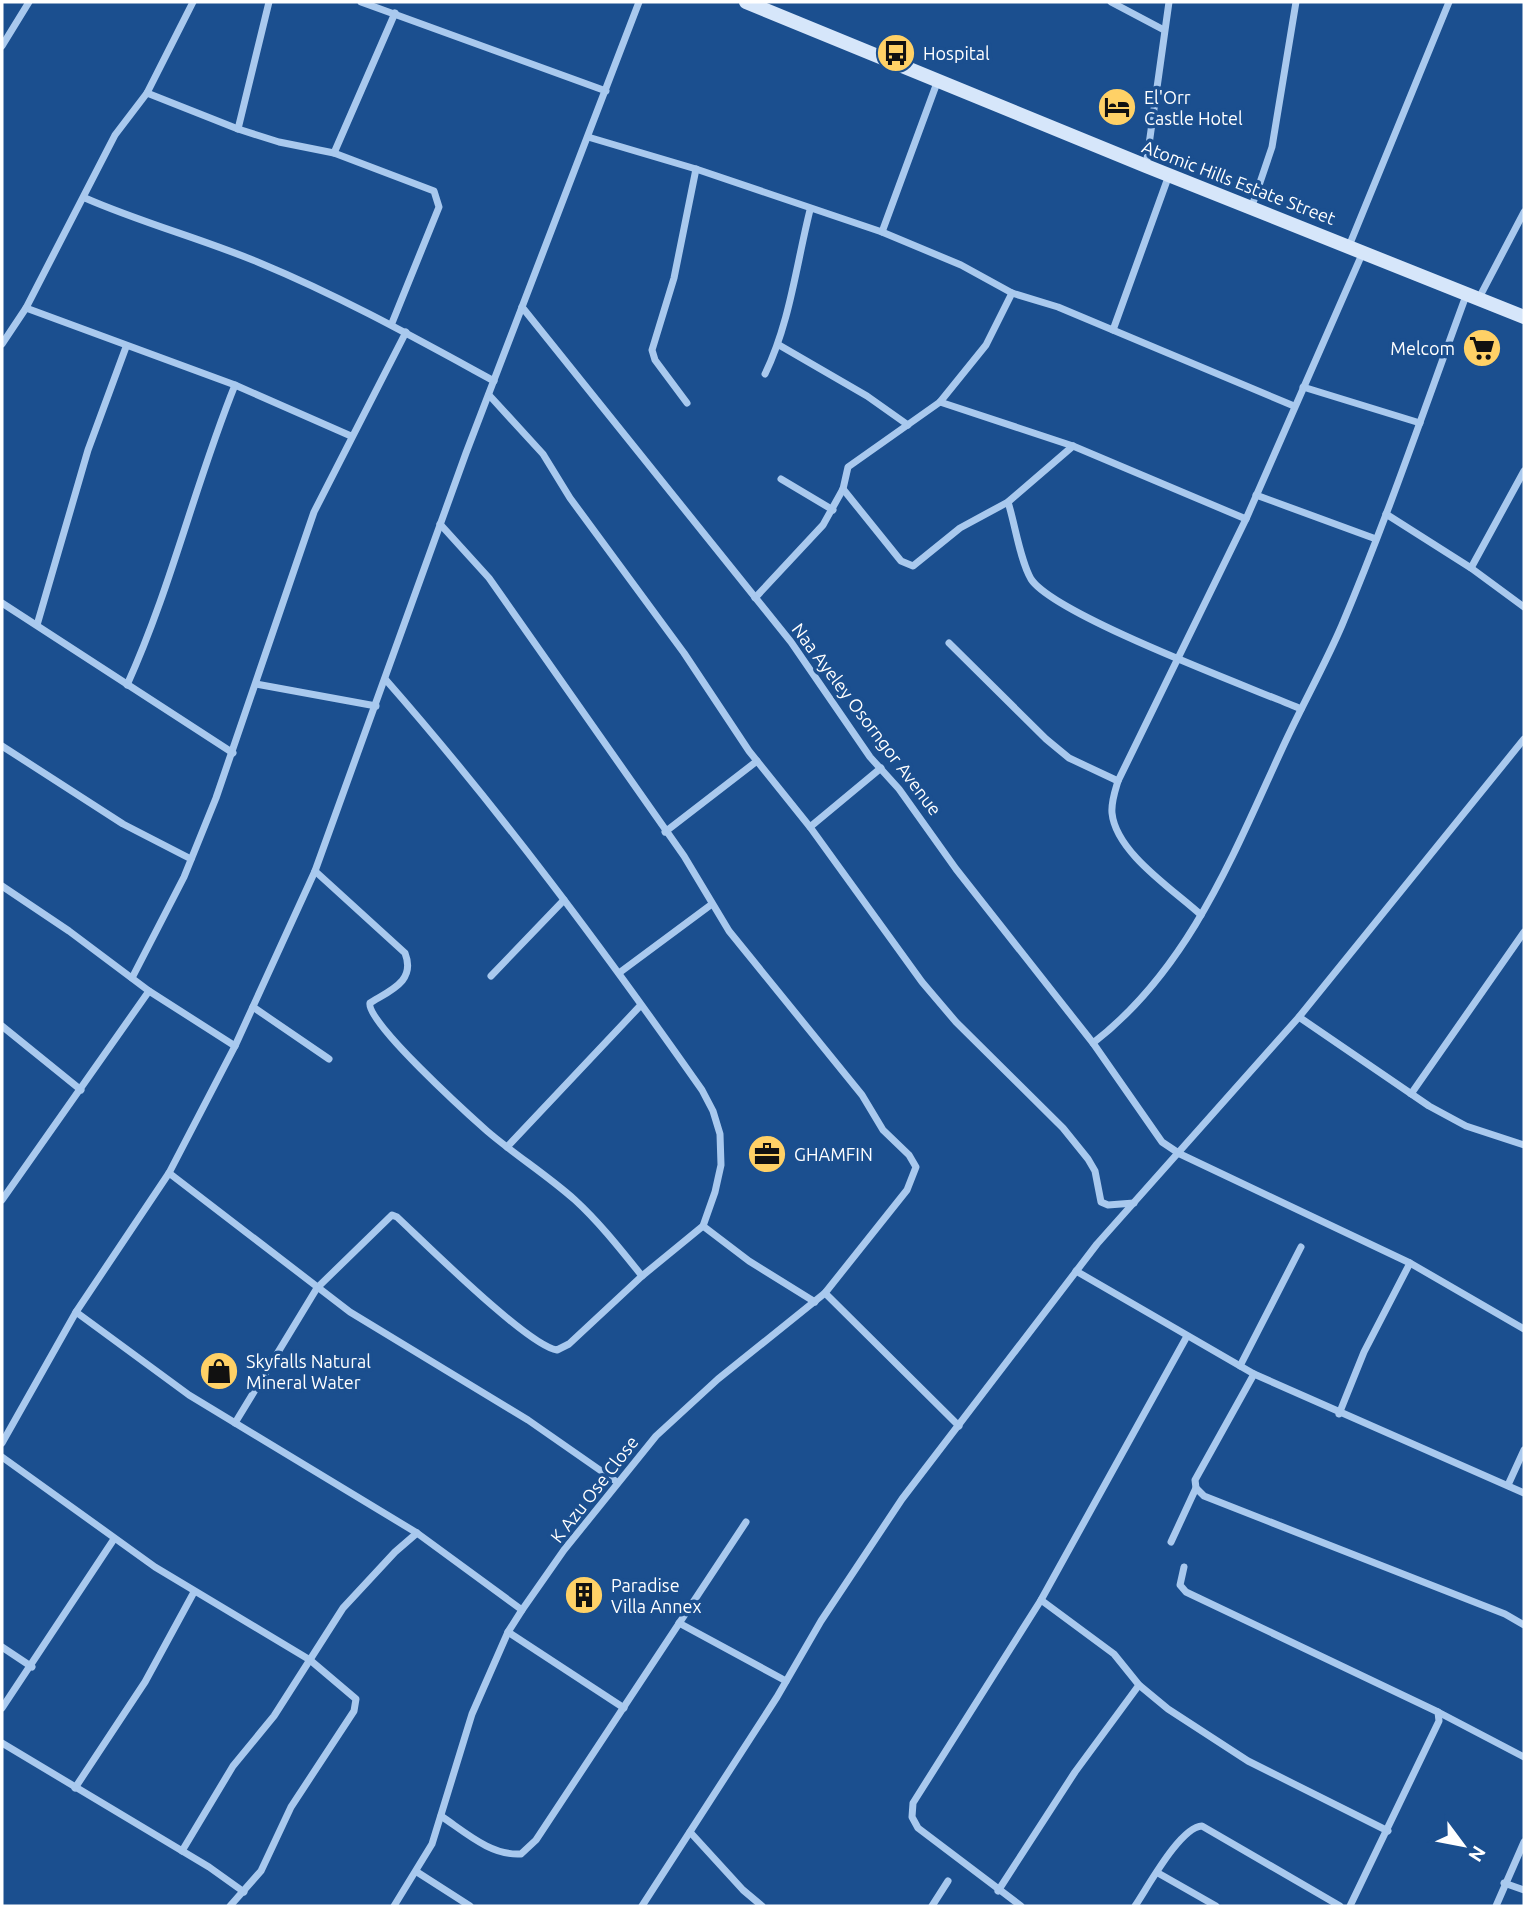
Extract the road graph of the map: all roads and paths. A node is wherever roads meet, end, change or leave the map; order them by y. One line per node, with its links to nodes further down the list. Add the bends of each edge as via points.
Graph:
1 (29, 2): 13 (street)
2 (193, 2): 16 (street)
3 (269, 2): 17 (street)
4 (360, 2): 11 (street)
5 (639, 2): 15 (street)
6 (1111, 2): 12 (street)
7 (1169, 2): 12 (street)
8 (1296, 2): 24 (street, via 1272,147)
9 (1449, 2): 29 (street)
10 (753, 3): 14 (street, Atomic Hills Estate Street)
11 (395, 13): 15 (street); 19 (street)
12 (1164, 30): 20 (street)
13 (2, 46)
14 (938, 80): 20 (street, Atomic Hills Estate Street); 28 (street)
15 (606, 91): 18 (street)
16 (147, 93): 17 (street); 23 (street, via 116,135)
17 (238, 129): 19 (street)
18 (588, 137): 21 (street); 33 (street)
19 (334, 153): 36 (street, via 412,181 434,191 438,199 436,215)
20 (1146, 166): 22 (street, Atomic Hills Estate Street)
21 (696, 169): 25 (street); 48 (street, via 677,265 652,350)
22 (1169, 175): 24 (street, Atomic Hills Estate Street); 37 (street)
23 (85, 198): 34 (street); 36 (street, via 258,262)
24 (1252, 206): 29 (street, Atomic Hills Estate Street)
25 (810, 210): 28 (street); 40 (street)
26 (1524, 212): 27 (street)
27 (1522, 222): 32 (street)
28 (882, 232): 31 (street, via 961,265)
29 (1349, 246): 30 (street, Atomic Hills Estate Street)
30 (1363, 251): 32 (street, Atomic Hills Estate Street); 45 (street)
31 (1012, 293): 37 (street); 47 (street, via 986,345)
32 (1473, 295): 35 (street, Atomic Hills Estate Street); 50 (street)
33 (522, 307): 43 (street); 65 (street, Naa Ayeley Osorngor Avenue)
34 (26, 308): 39 (street); 41 (street)
35 (1524, 317)
36 (392, 323): 38 (street)
37 (1113, 330): 49 (street)
38 (406, 332): 43 (street); 52 (street)
39 (2, 344)
40 (779, 345): 42 (street); 51 (street)
41 (126, 347): 44 (street); 68 (street, via 88,450)
42 (765, 374)
43 (494, 382): 46 (street)
44 (235, 385): 52 (street); 73 (street, via 159,607)
45 (1303, 387): 49 (street); 50 (street)
46 (489, 395): 62 (street); 79 (street, via 543,454)
47 (940, 402): 51 (street); 53 (street)
48 (687, 403)
49 (1294, 406): 57 (street)
50 (1420, 423): 60 (street)
51 (908, 425): 56 (street, via 853,462 845,473)
52 (351, 436): 72 (street, via 314,512)
53 (1073, 446): 58 (street); 61 (street)
54 (1524, 471): 64 (street)
55 (781, 479): 59 (street)
56 (843, 489): 58 (street, via 910,567 960,528); 59 (street)
57 (1256, 495): 61 (street); 63 (street)
58 (1008, 502): 70 (street, via 1026,567 1044,592)
59 (833, 510): 65 (street)
60 (1386, 513): 63 (street); 64 (street)
61 (1246, 519): 70 (street)
62 (440, 524): 71 (street); 83 (street, via 489,578)
63 (1376, 539): 75 (street)
64 (1471, 568): 67 (street)
65 (755, 598): 80 (street, Naa Ayeley Osorngor Avenue)
66 (2, 603): 68 (street)
67 (1524, 607)
68 (37, 625): 73 (street)
69 (949, 643): 81 (street, via 1069,758)
70 (1180, 658): 75 (street); 81 (street)
71 (386, 680): 74 (street); 87 (street, via 459,763)
72 (256, 684): 74 (street); 78 (street)
73 (127, 685): 78 (street)
74 (376, 706): 85 (street)
75 (1301, 709): 89 (street, via 1245,835)
76 (1524, 739): 97 (street)
77 (2, 746): 84 (street, via 123,824)
78 (233, 753): 84 (street)
79 (757, 761): 82 (street); 83 (street)
80 (881, 768): 82 (street); 99 (street, Naa Ayeley Osorngor Avenue)
81 (1118, 781): 89 (street, via 1112,814 1117,829 1146,868)
82 (810, 827): 109 (street, via 934,997 1088,1158 1101,1202)
83 (665, 832): 88 (street)
84 (191, 859): 93 (street)
85 (315, 871): 96 (street); 105 (street, via 405,953 409,968 405,980 370,1003 372,1015 403,1051)
86 (2, 886): 93 (street)
87 (564, 900): 91 (street); 92 (street)
88 (712, 904): 91 (street); 116 (street, K Azu Ose Close, via 745,952 862,1095 883,1130 914,1161 907,1190)
89 (1201, 915): 99 (street, via 1138,1003)
90 (1524, 932): 103 (street)
91 (619, 973): 95 (street)
92 (491, 976)
93 (132, 978): 94 (street)
94 (149, 991): 100 (street); 102 (street)
95 (640, 1006): 105 (street); 110 (street, via 702,1090 720,1134 717,1183)
96 (253, 1007): 100 (street); 101 (street)
97 (1299, 1017): 103 (street); 106 (street)
98 (2, 1026): 102 (street)
99 (1093, 1043): 106 (street, Naa Ayeley Osorngor Avenue, via 1162,1142)
100 (235, 1046): 107 (street)
101 (329, 1059)
102 (80, 1090): 108 (street)
103 (1411, 1094): 104 (street, via 1466,1126)
104 (1524, 1143)
105 (507, 1147): 114 (street, via 583,1207)
106 (1180, 1154): 109 (street); 112 (street, Naa Ayeley Osorngor Avenue)
107 (169, 1173): 115 (street); 118 (street)
108 (2, 1200)
109 (1135, 1203): 113 (street)
110 (703, 1226): 114 (street); 117 (street)
111 (1301, 1247): 121 (street)
112 (1410, 1263): 119 (street, Naa Ayeley Osorngor Avenue); 123 (street, via 1364,1352)
113 (1076, 1271): 120 (street); 125 (street)
114 (642, 1276): 115 (street, via 557,1350 544,1346 495,1307 394,1216)
115 (317, 1288): 124 (street); 129 (street, via 404,1347 528,1420)
116 (825, 1293): 117 (street, K Azu Ose Close); 125 (street)
117 (815, 1301): 129 (street, K Azu Ose Close, via 684,1409)
118 (76, 1312): 124 (street); 126 (street)
119 (1524, 1329)
120 (1186, 1338): 121 (street); 139 (street)
121 (1240, 1366): 122 (street)
122 (1254, 1374): 123 (street); 131 (street, via 1195,1480)
123 (1339, 1414): 130 (street)
124 (234, 1423): 134 (street)
125 (959, 1426): 147 (street, via 877,1534)
126 (2, 1443)
127 (1524, 1450): 130 (street)
128 (2, 1457): 135 (street)
129 (617, 1482): 140 (street, K Azu Ose Close)
130 (1508, 1485): 132 (street)
131 (1196, 1488): 136 (street); 142 (street, via 1205,1496)
132 (1524, 1493)
133 (746, 1522): 141 (street)
134 (416, 1533): 140 (street); 145 (street, via 343,1608)
135 (114, 1539): 138 (street); 146 (street)
136 (1171, 1542)
137 (1184, 1567): 151 (street, via 1180,1585 1186,1592)
138 (194, 1592): 145 (street); 154 (street, via 145,1682)
139 (1041, 1600): 148 (street, via 1114,1654); 165 (street, via 913,1803 912,1817 918,1828)
140 (522, 1610): 143 (street, K Azu Ose Close)
141 (679, 1623): 147 (street); 150 (street)
142 (1524, 1625)
143 (508, 1632): 150 (street); 155 (street, K Azu Ose Close, via 460,1747)
144 (2, 1647): 146 (street)
145 (310, 1660): 159 (street, via 274,1716 233,1766); 166 (street, via 351,1691 356,1699 354,1711 291,1807 261,1871)
146 (32, 1667): 149 (street)
147 (786, 1681): 157 (street)
148 (1139, 1685): 156 (street, via 1248,1760); 165 (street, via 1075,1772)
149 (2, 1708)
150 (624, 1708): 155 (street, via 536,1840 521,1854 507,1855 483,1844)
151 (1438, 1712): 153 (street); 156 (street, via 1439,1721)
152 (2, 1743): 154 (street)
153 (1524, 1757)
154 (75, 1788): 159 (street)
155 (441, 1816): 160 (street, K Azu Ose Close)
156 (1388, 1831): 177 (street)
157 (690, 1832): 170 (street); 171 (street)
158 (1524, 1842): 163 (street)
159 (182, 1851): 166 (street)
160 (417, 1872): 168 (street, K Azu Ose Close); 169 (street)
161 (1158, 1873): 174 (street); 175 (street); 176 (street, via 1181,1839 1195,1826 1202,1826)
162 (948, 1881): 172 (street)
163 (1504, 1883): 164 (street); 178 (street)
164 (1524, 1890)
165 (998, 1891): 173 (street)
166 (244, 1892): 167 (street)
167 (230, 1906)
168 (394, 1906)
169 (470, 1906)
170 (642, 1906)
171 (762, 1906)
172 (932, 1906)
173 (1021, 1906)
174 (1135, 1906)
175 (1216, 1906)
176 (1340, 1906)
177 (1350, 1906)
178 (1496, 1906)

